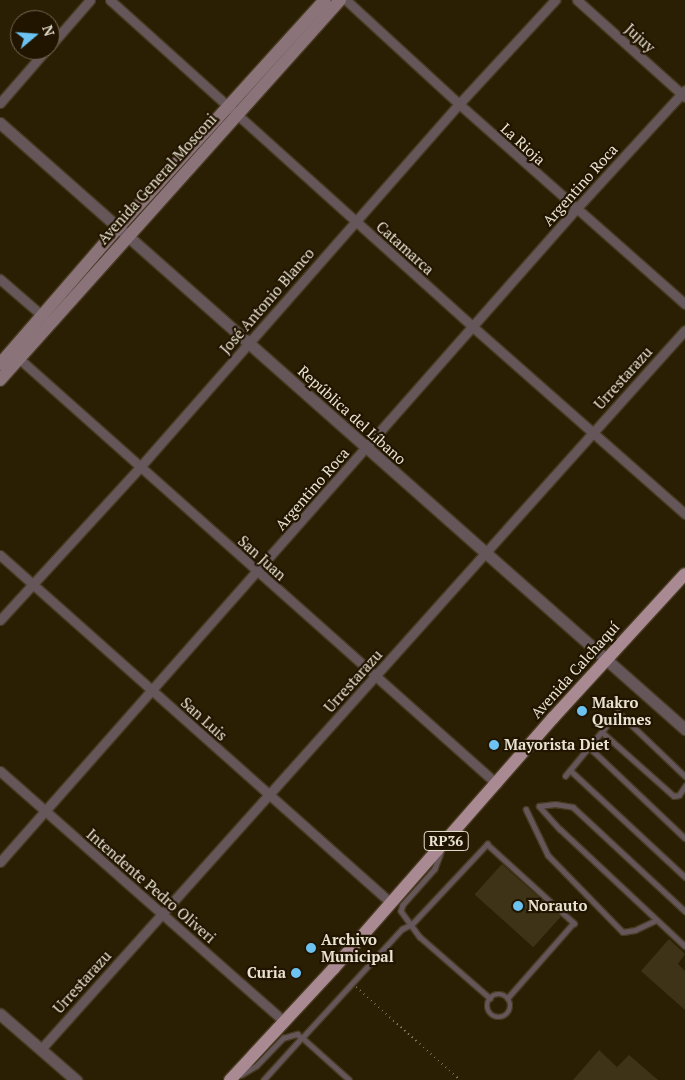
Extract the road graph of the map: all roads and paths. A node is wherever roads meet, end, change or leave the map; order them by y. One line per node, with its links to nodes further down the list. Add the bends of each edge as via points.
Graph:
1 (90, 0): 8 (street)
2 (110, 0): 13 (street, Catamarca)
3 (325, 0): 13 (main road, Avenida General Mosconi)
4 (340, 0): 13 (main road, Avenida General Mosconi)
5 (346, 0): 12 (street, La Rioja)
6 (555, 0): 12 (street, José Antonio Blanco)
7 (577, 0): 10 (street, Jujuy)
8 (60, 34)
9 (37, 60): 11 (street)
10 (684, 93): 15 (street, Argentino Roca)
11 (0, 103)
12 (458, 104): 15 (street, La Rioja); 16 (street, José Antonio Blanco)
13 (233, 110): 16 (street, Catamarca); 17 (main road, Avenida General Mosconi)
14 (0, 123): 17 (street, República del Líbano)
15 (576, 209): 19 (street, La Rioja); 21 (street, Argentino Roca)
16 (356, 222): 21 (street, Catamarca); 23 (street, José Antonio Blanco)
17 (123, 232): 20 (main road, Avenida General Mosconi); 23 (street, República del Líbano)
18 (0, 279): 20 (street)
19 (685, 304)
20 (46, 319): 24 (main road, Avenida General Mosconi)
21 (473, 327): 27 (street, Catamarca); 28 (street, Argentino Roca)
22 (685, 330): 27 (street, Urrestarazu)
23 (250, 342): 28 (street, República del Líbano); 29 (street, José Antonio Blanco)
24 (15, 355): 25 (main road, Avenida General Mosconi); 26 (main road, Avenida General Mosconi); 29 (street, San Juan)
25 (0, 364)
26 (0, 380)
27 (592, 433): 30 (street, Catamarca); 31 (street, Urrestarazu)
28 (367, 448): 31 (street, República del Líbano); 33 (street, Argentino Roca)
29 (140, 467): 33 (street, San Juan); 35 (street, José Antonio Blanco)
30 (685, 514)
31 (485, 553): 37 (street, República del Líbano); 38 (street, Urrestarazu)
32 (0, 556): 35 (street, San Luis)
33 (258, 572): 38 (street, San Juan); 39 (street, Argentino Roca)
34 (685, 574): 37 (main road, Avenida Calchaquí / RP36)
35 (32, 584): 36 (street, José Antonio Blanco); 39 (street, San Luis)
36 (0, 620)
37 (608, 660): 40 (street, República del Líbano); 47 (main road, Avenida Calchaquí / RP36)
38 (376, 677): 47 (street, San Juan); 49 (street, Urrestarazu)
39 (151, 690): 49 (street, San Luis); 51 (street, Argentino Roca)
40 (685, 729)
41 (602, 732): 42 (lane); 46 (lane, via 618,712); 48 (lane, via 674,796)
42 (589, 747): 43 (lane); 52 (lane)
43 (570, 770): 45 (lane); 55 (lane)
44 (0, 771): 51 (street, Intendente Pedro Oliveri)
45 (565, 776)
46 (685, 776)
47 (497, 784): 53 (main road, Avenida Calchaquí / RP36)
48 (685, 786)
49 (267, 795): 56 (street, San Luis); 58 (street, Urrestarazu)
50 (526, 809): 59 (lane, via 548,855 623,932 636,930)
51 (44, 810): 54 (street, Argentino Roca); 58 (street, Intendente Pedro Oliveri)
52 (685, 838)
53 (447, 840): 56 (main road, Avenida Calchaquí / RP36); 60 (lane, via 435,869 403,905 401,911)
54 (0, 862)
55 (685, 877)
56 (391, 903): 66 (main road, Avenida Calchaquí / RP36)
57 (685, 911): 59 (lane, via 573,807 538,806)
58 (161, 914): 66 (street, Intendente Pedro Oliveri); 68 (street, Urrestarazu)
59 (656, 920): 61 (lane)
60 (412, 924): 62 (lane, via 402,929); 63 (lane, via 420,937); 64 (lane, via 487,844 574,923)
61 (685, 946)
62 (352, 984): 67 (lane); 73 (path)
63 (490, 998): 64 (lane, via 501,994); 64 (lane, via 489,1012 501,1018 511,1008)
64 (508, 998)
65 (0, 1014): 68 (street)
66 (284, 1021): 70 (main road, Avenida Calchaquí / RP36)
67 (302, 1038): 70 (lane, via 297,1034 283,1038 256,1066); 71 (lane); 72 (lane)
68 (41, 1049): 69 (street)
69 (76, 1080)
70 (232, 1080)
71 (264, 1080)
72 (349, 1080)
73 (460, 1080)

